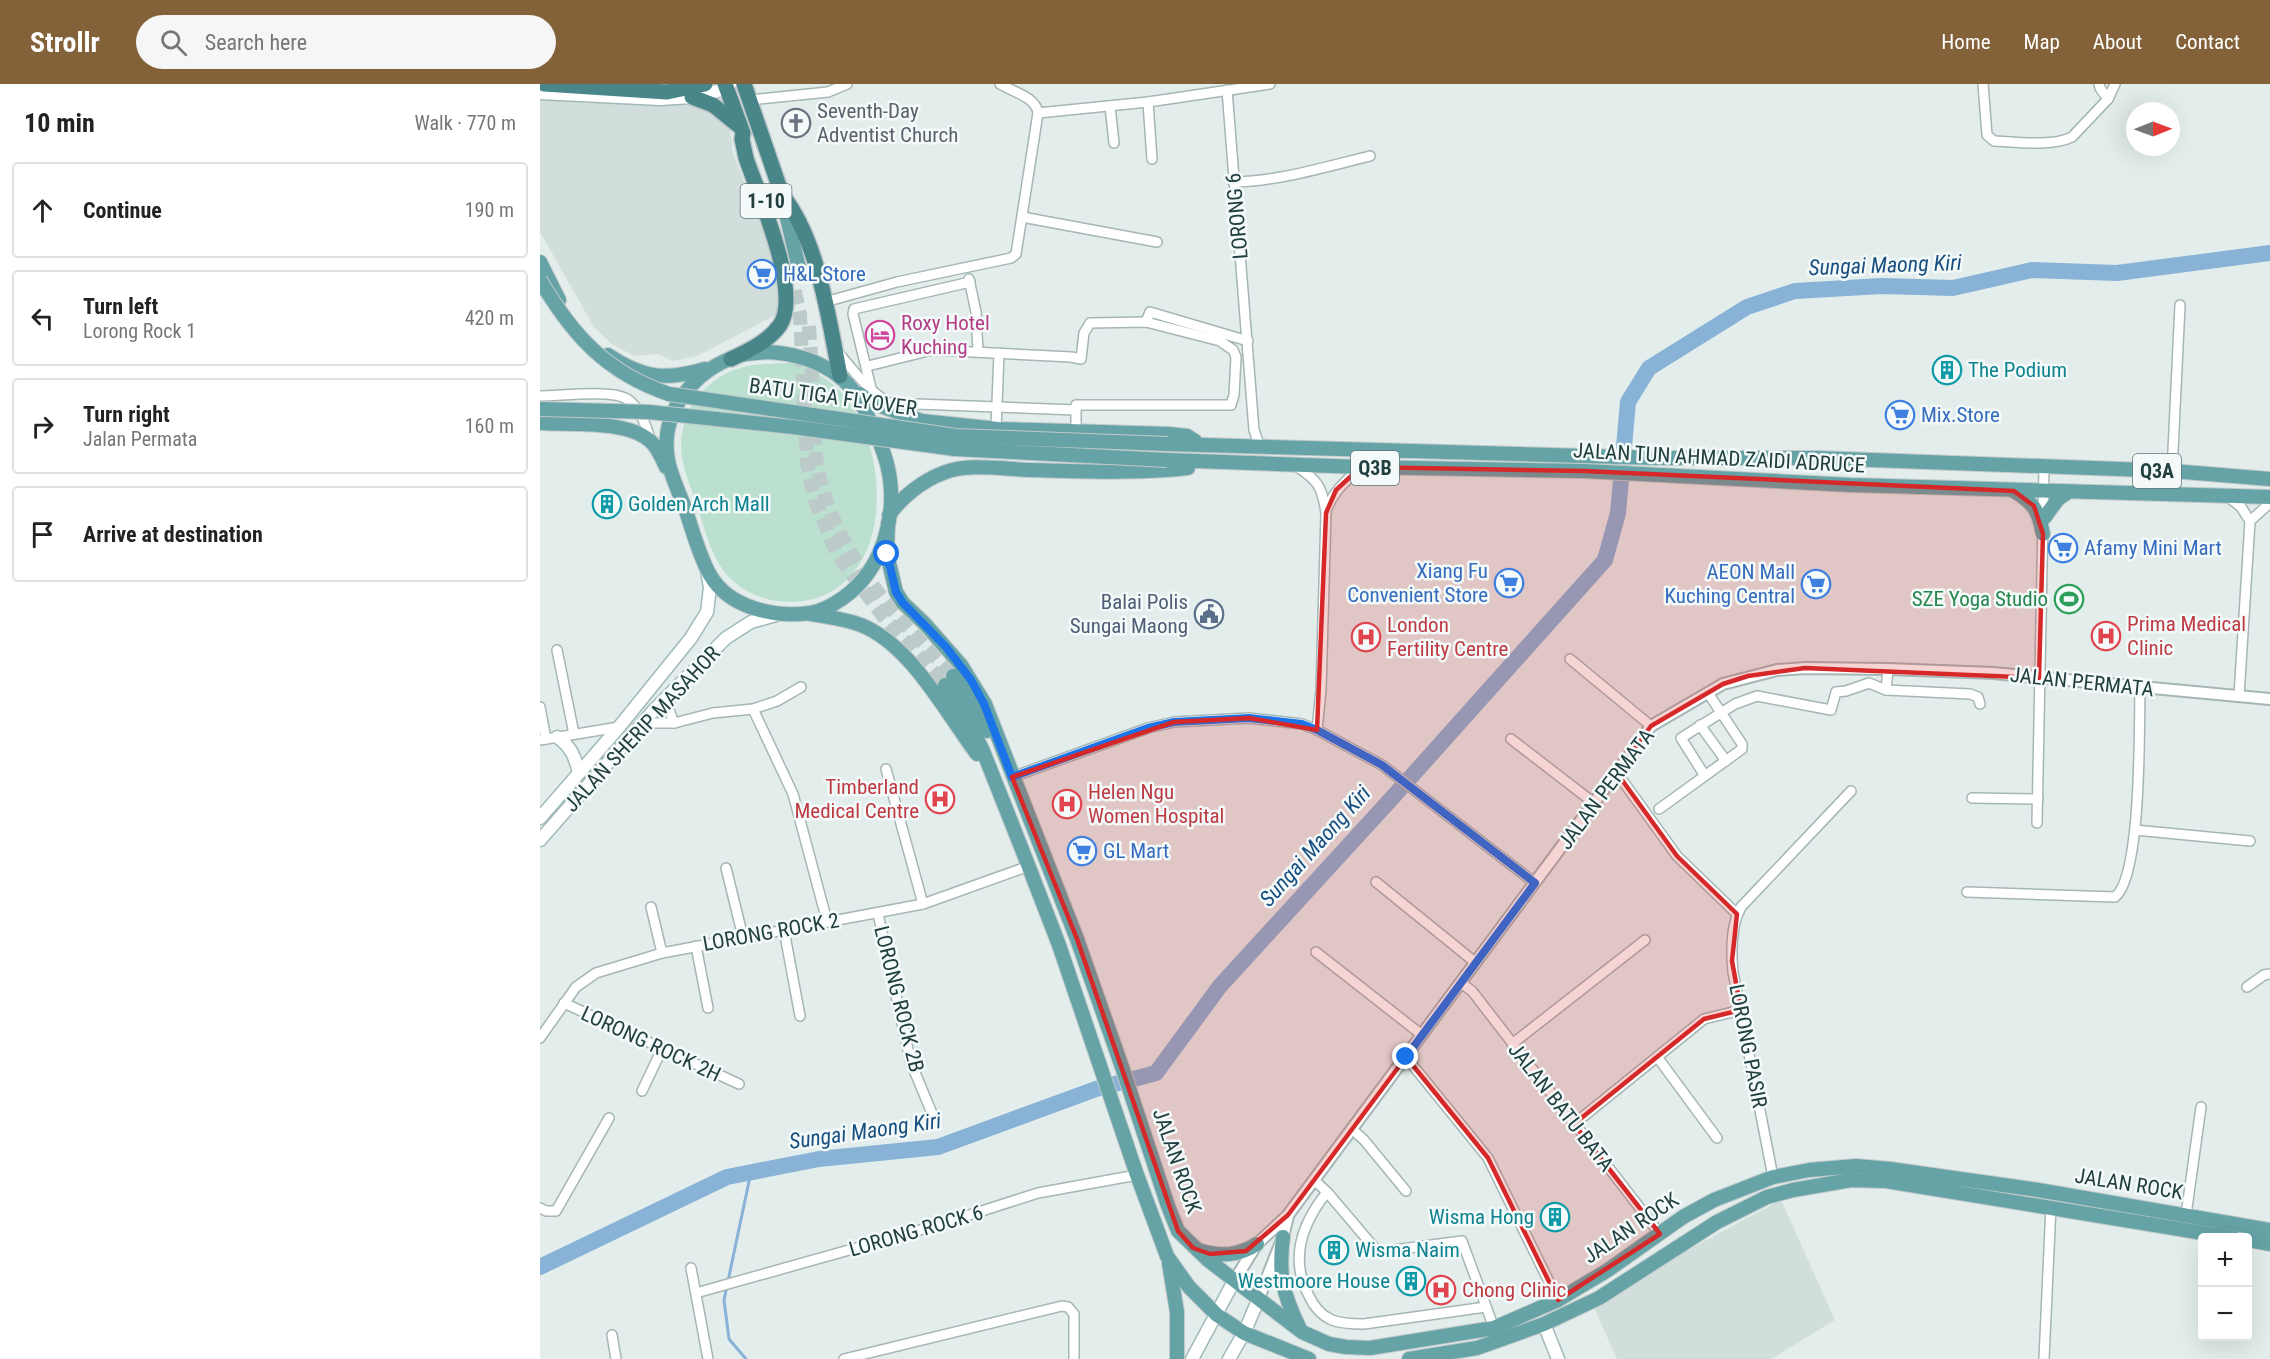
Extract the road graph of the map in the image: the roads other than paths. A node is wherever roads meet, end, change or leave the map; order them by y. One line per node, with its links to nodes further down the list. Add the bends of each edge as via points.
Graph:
1 (544, 84): 11 (highway)
2 (705, 84): 11 (highway)
3 (744, 84): 16 (highway, 1-10)
4 (847, 84): 16 (street, via 828,92)
5 (1000, 84): 19 (street, via 1029,99)
6 (1270, 84): 12 (street)
7 (1983, 84): 15 (street, via 1987,135 1994,141 2066,140)
8 (2099, 84): 15 (street)
9 (2115, 84): 15 (street)
10 (727, 86): 14 (main road); 20 (highway, 1-10)
11 (671, 88)
12 (1227, 90): 17 (street); 24 (street, LORONG 6)
13 (540, 93): 14 (main road, via 634,99)
14 (692, 97): 20 (highway, via 713,105)
15 (2108, 99)
16 (750, 100): 25 (highway, 1-10)
17 (1148, 102): 18 (street); 23 (street)
18 (1110, 106): 19 (street); 21 (street)
19 (1038, 113): 26 (street)
20 (742, 133): 25 (main road, 1-10, via 794,269); 40 (highway, via 746,158 783,270 787,297 779,326 759,344)
21 (1114, 143)
22 (1370, 156): 24 (street, via 1291,176)
23 (1152, 159)
24 (1233, 182): 36 (street, LORONG 6)
25 (782, 195): 32 (highway, via 806,236)
26 (1022, 217): 27 (street); 29 (street, via 1016,254)
27 (1157, 242)
28 (540, 262): 42 (main road, via 572,318 620,363 664,378)
29 (966, 268): 31 (street); 32 (street, via 870,288)
30 (540, 280): 55 (main road, BATU TIGA FLYOVER, bridge, via 557,309 604,361 627,377 669,394 957,436)
31 (970, 282): 38 (street); 41 (street, via 854,309)
32 (825, 302): 37 (highway)
33 (2180, 305): 63 (street)
34 (1146, 322): 35 (street); 35 (street, via 1150,312); 39 (street, via 1090,323 1084,333 1081,359)
35 (1214, 336): 36 (street); 47 (street, via 1236,357 1231,405)
36 (1248, 341): 57 (street, LORONG 6, via 1254,430)
37 (833, 347): 43 (highway); 44 (street)
38 (978, 352): 39 (street); 41 (street, via 932,350)
39 (999, 353): 48 (street)
40 (731, 359): 42 (main road); 43 (main road, via 768,352 788,353 815,362)
41 (867, 366): 44 (street)
42 (712, 367): 65 (main road, via 692,385 672,413 667,451)
43 (843, 379): 51 (main road, via 872,404); 74 (main road, via 863,407 885,455)
44 (872, 388): 46 (street, via 885,401)
45 (540, 396): 54 (street, via 625,398 634,404)
46 (898, 406): 48 (street); 51 (street)
47 (1076, 407): 48 (street); 53 (street)
48 (996, 408): 52 (street)
49 (540, 409): 58 (main road, BATU TIGA FLYOVER, bridge, via 660,413 955,449)
50 (540, 423): 54 (main road, via 625,429)
51 (936, 423): 52 (main road)
52 (996, 429): 53 (main road)
53 (1076, 431): 56 (main road, via 1187,436)
54 (651, 441): 65 (main road)
55 (1168, 444): 56 (main road, JALAN TUN AHMAD ZAIDI ADRUCE / Q3A)
56 (1203, 445): 57 (main road, JALAN TUN AHMAD ZAIDI ADRUCE / Q3A)
57 (1260, 447): 62 (main road, JALAN TUN AHMAD ZAIDI ADRUCE / Q3A, via 1659,458 1772,457)
58 (1167, 460): 59 (main road, JALAN TUN AHMAD ZAIDI ADRUCE / Q3B)
59 (1204, 461): 60 (main road, JALAN TUN AHMAD ZAIDI ADRUCE / Q3B); 74 (main road, via 1188,468 1165,470 967,468 922,484 906,496)
60 (1294, 465): 61 (main road, JALAN TUN AHMAD ZAIDI ADRUCE / Q3B); 72 (street, via 1317,483)
61 (1361, 467): 66 (main road, JALAN TUN AHMAD ZAIDI ADRUCE / Q3B, via 1584,471); 72 (street, via 1336,490)
62 (2044, 467): 63 (main road, JALAN TUN AHMAD ZAIDI ADRUCE / Q3A); 67 (street)
63 (2172, 471): 64 (main road, JALAN TUN AHMAD ZAIDI ADRUCE / Q3A)
64 (2270, 479)
65 (675, 482): 77 (main road)
66 (2014, 491): 67 (main road, JALAN TUN AHMAD ZAIDI ADRUCE / Q3B); 76 (main road, via 2034,506)
67 (2044, 492): 68 (main road, JALAN TUN AHMAD ZAIDI ADRUCE / Q3B); 73 (street)
68 (2068, 492): 69 (main road, JALAN TUN AHMAD ZAIDI ADRUCE / Q3B); 73 (main road)
69 (2227, 496): 70 (main road, JALAN TUN AHMAD ZAIDI ADRUCE / Q3B); 75 (street)
70 (2270, 497)
71 (2270, 503): 75 (street)
72 (1326, 513): 100 (street)
73 (2044, 518): 76 (street)
74 (889, 519): 78 (main road, via 883,546 853,591 823,610); 110 (main road, JALAN ROCK, via 887,554 896,592 971,680)
75 (2250, 521): 89 (street)
76 (2043, 534): 83 (street)
77 (706, 568): 79 (main road, via 716,584 735,599 759,610); 98 (main road, JALAN SHERIP MASAHOR, via 710,588 707,612 691,639)
78 (803, 613): 79 (main road); 105 (main road, via 862,625 884,638 920,676)
79 (783, 614): 87 (main road, JALAN SHERIP MASAHOR, via 751,622 726,638)
80 (557, 650): 101 (street)
81 (1570, 659): 97 (street)
82 (1888, 669): 83 (street, JALAN PERMATA); 86 (street); 88 (street, JALAN PERMATA, via 1777,670 1723,684)
83 (2039, 678): 85 (street, JALAN PERMATA); 113 (street)
84 (801, 687): 93 (street)
85 (2140, 688): 89 (street, JALAN PERMATA); 118 (street)
86 (1886, 690): 91 (street, via 1970,694 1978,697); 94 (street, via 1869,683 1836,692 1831,710 1761,695)
87 (673, 691): 95 (street, via 668,707); 99 (main road, JALAN SHERIP MASAHOR)
88 (1708, 693): 94 (street); 97 (street, JALAN PERMATA)
89 (2239, 696): 90 (street, JALAN PERMATA)
90 (2270, 699)
91 (1980, 704)
92 (540, 707): 102 (street)
93 (753, 709): 95 (street, via 695,716); 130 (street, via 794,794)
94 (1720, 712): 96 (street); 104 (street, via 1743,747)
95 (674, 723): 99 (street)
96 (1700, 725): 104 (street); 109 (street, via 1681,738)
97 (1652, 726): 108 (street, JALAN PERMATA)
98 (620, 727): 101 (street); 107 (main road, JALAN SHERIP MASAHOR)
99 (639, 727): 119 (main road, JALAN SHERIP MASAHOR)
100 (1317, 730): 110 (street, via 1302,724 1249,718 1174,722); 124 (street, via 1382,765)
101 (574, 734): 102 (street)
102 (547, 738): 107 (main road, via 566,743)
103 (1511, 739): 114 (street)
104 (1726, 761): 109 (street)
105 (988, 768): 110 (main road, JALAN ROCK, via 949,681 967,695); 121 (main road, JALAN ROCK)
106 (886, 769): 126 (street)
107 (579, 773): 116 (main road, JALAN SHERIP MASAHOR)
108 (1617, 773): 114 (street, JALAN PERMATA); 129 (street, via 1677,856)
109 (1706, 776): 115 (street)
110 (1012, 777): 175 (main road, JALAN ROCK, via 1077,939 1168,1206 1178,1231)
111 (1851, 791): 129 (street)
112 (1972, 798): 113 (street)
113 (2038, 799): 117 (street)
114 (1594, 803): 124 (street, JALAN PERMATA)
115 (1659, 809)
116 (540, 818)
117 (2037, 823)
118 (2135, 830): 120 (street); 125 (street, via 2125,884 2115,897)
119 (540, 840)
120 (2250, 842)
121 (1029, 866): 126 (street, LORONG ROCK 2); 159 (main road, JALAN ROCK)
122 (726, 868): 132 (street)
123 (1376, 882): 137 (street)
124 (1535, 883): 137 (street, JALAN PERMATA)
125 (1967, 892)
126 (923, 904): 128 (street, LORONG ROCK 2)
127 (651, 907): 136 (street)
128 (878, 914): 130 (street, LORONG ROCK 2); 155 (street, LORONG ROCK 2B, via 911,1063)
129 (1737, 914): 143 (street, LORONG PASIR, via 1732,961)
130 (827, 921): 131 (street, LORONG ROCK 2)
131 (784, 930): 132 (street, LORONG ROCK 2); 144 (street)
132 (743, 937): 134 (street, LORONG ROCK 2)
133 (1645, 940): 147 (street)
134 (696, 946): 136 (street, LORONG ROCK 2); 142 (street)
135 (1316, 952): 146 (street)
136 (662, 953): 141 (street, LORONG ROCK 2, via 596,973 576,987)
137 (1476, 963): 139 (street, JALAN PERMATA)
138 (2270, 974): 140 (street)
139 (1461, 983): 146 (street, JALAN PERMATA); 147 (street, JALAN BATU BATA, via 1472,991)
140 (2247, 987)
141 (564, 1003): 145 (street, LORONG ROCK 2); 148 (street, LORONG ROCK 2H)
142 (708, 1008)
143 (1741, 1010): 150 (street, via 1704,1019); 160 (street, LORONG PASIR)
144 (800, 1016)
145 (541, 1035)
146 (1422, 1035): 149 (street, JALAN PERMATA)
147 (1512, 1044): 156 (street, JALAN BATU BATA)
148 (663, 1049): 151 (street, LORONG ROCK 2H); 152 (street)
149 (1406, 1057): 157 (street, JALAN PERMATA); 181 (street, via 1488,1158)
150 (1658, 1058): 156 (street); 158 (street)
151 (739, 1084)
152 (642, 1091)
153 (2201, 1107): 167 (street)
154 (609, 1118): 165 (street, via 556,1211)
155 (934, 1118)
156 (1574, 1124): 170 (street, JALAN BATU BATA)
157 (1352, 1130): 161 (street, JALAN PERMATA); 162 (street)
158 (1717, 1138)
159 (1137, 1175): 176 (main road, JALAN ROCK); 179 (street, LORONG ROCK 6, via 1038,1194)
160 (1773, 1177): 167 (main road, JALAN ROCK, via 1856,1166 1890,1168); 170 (main road, JALAN ROCK, via 1714,1200)
161 (1314, 1180): 163 (street); 166 (street, JALAN PERMATA)
162 (1406, 1191)
163 (1327, 1192): 182 (street, via 1378,1252 1462,1241); 182 (street, via 1312,1210 1299,1254 1303,1284 1314,1308 1331,1320 1364,1324)
164 (2051, 1206): 169 (main road, JALAN ROCK); 184 (main road, JALAN ROCK, via 1886,1180 1851,1180 1793,1190 1767,1197 1717,1222 1599,1298); 200 (street)
165 (540, 1208)
166 (1288, 1215): 171 (street); 173 (street, JALAN PERMATA)
167 (2186, 1215): 168 (main road, JALAN ROCK)
168 (2270, 1230)
169 (2205, 1233)
170 (1660, 1234): 181 (main road, JALAN ROCK)
171 (1284, 1237): 180 (street); 186 (main road, via 1281,1277 1288,1304)
172 (2252, 1241): 174 (main road)
173 (1257, 1244): 175 (main road, via 1233,1254 1210,1254); 178 (street, JALAN PERMATA)
174 (2270, 1244)
175 (1193, 1248): 178 (main road, JALAN ROCK)
176 (1167, 1256): 183 (main road, JALAN ROCK, via 1189,1287); 194 (main road, via 1177,1312)
177 (691, 1268): 179 (street)
178 (1234, 1281): 180 (main road, JALAN ROCK); 183 (main road)
179 (696, 1293): 191 (street)
180 (1259, 1298): 186 (main road, JALAN ROCK); 187 (main road)
181 (1558, 1300): 185 (main road, JALAN ROCK)
182 (1486, 1306): 185 (street)
183 (1217, 1315): 187 (main road, JALAN ROCK); 195 (main road)
184 (1544, 1324): 189 (main road, JALAN ROCK); 199 (main road)
185 (1494, 1328): 186 (main road, JALAN ROCK, via 1370,1348 1329,1344)
186 (1302, 1332)
187 (1244, 1333): 196 (main road); 197 (main road, JALAN ROCK)
188 (612, 1335): 190 (street)
189 (1479, 1354): 198 (main road, JALAN ROCK)
190 (616, 1359)
191 (708, 1359)
192 (844, 1359): 193 (street, via 1062,1306 1074,1314)
193 (1074, 1359)
194 (1177, 1359)
195 (1192, 1359)
196 (1229, 1359)
197 (1309, 1359)
198 (1409, 1359)
199 (1558, 1359)
200 (2044, 1359)

